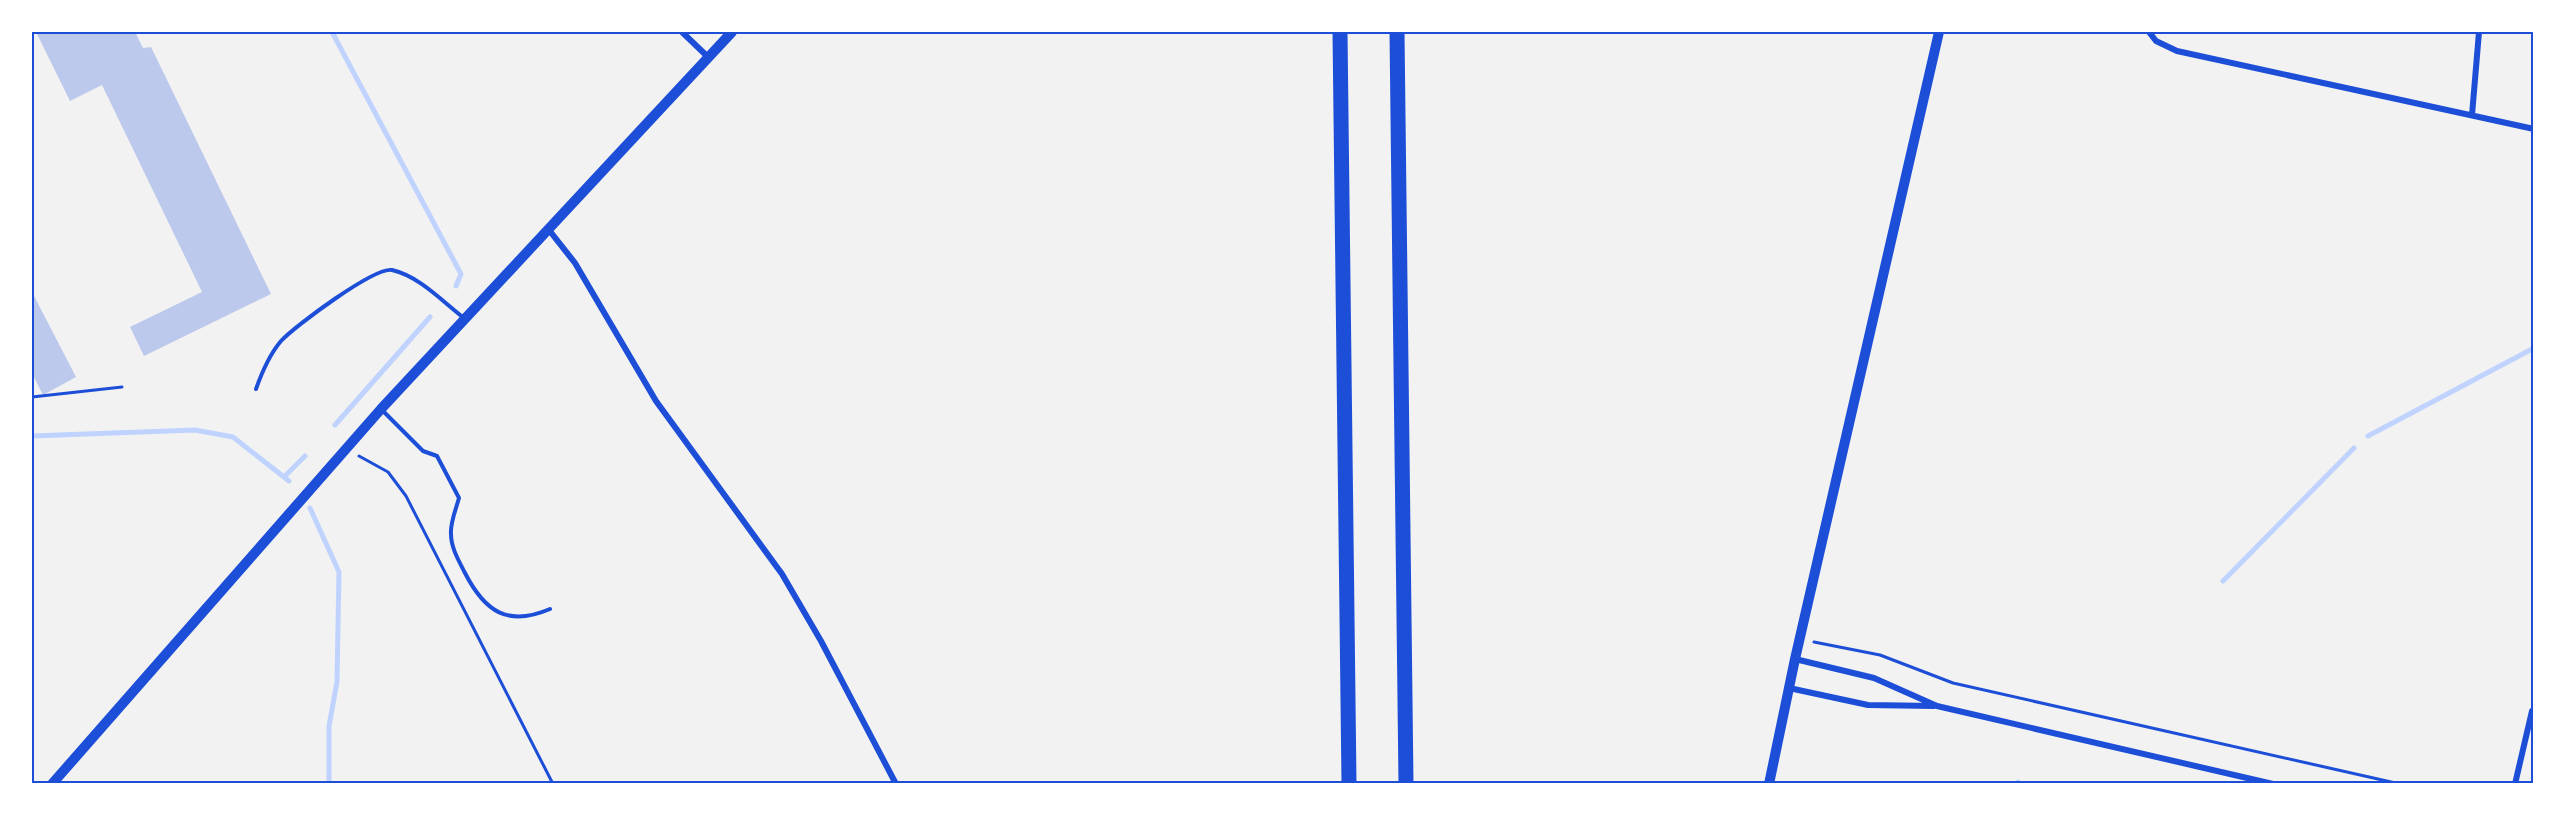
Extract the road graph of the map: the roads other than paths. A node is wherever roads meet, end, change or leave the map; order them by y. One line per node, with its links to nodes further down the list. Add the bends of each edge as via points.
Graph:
1 (682, 32): 8 (street)
2 (732, 32): 8 (street)
3 (1340, 32): 22 (highway)
4 (1397, 32): 23 (highway)
5 (1939, 32): 16 (street)
6 (2149, 32): 9 (street, via 2156,41 2177,51)
7 (2479, 32): 9 (street)
8 (708, 57): 11 (street)
9 (2472, 115): 10 (street)
10 (2534, 129)
11 (549, 230): 12 (street); 21 (street, via 575,263 656,401 782,574)
12 (465, 319): 13 (lane, via 424,287 392,270 384,270 282,340 263,369); 14 (street)
13 (256, 389)
14 (381, 408): 15 (lane, via 423,451 437,456 459,498 450,533 452,544 481,600 502,613 520,618); 20 (street)
15 (550, 609)
16 (1795, 659): 17 (street); 18 (street, via 1874,678)
17 (1789, 688): 18 (street, via 1868,705); 24 (street)
18 (1937, 706): 25 (street)
19 (2532, 711): 26 (street)
20 (52, 783)
21 (896, 783)
22 (1348, 783)
23 (1406, 783)
24 (1769, 783)
25 (2273, 783)
26 (2515, 783)

